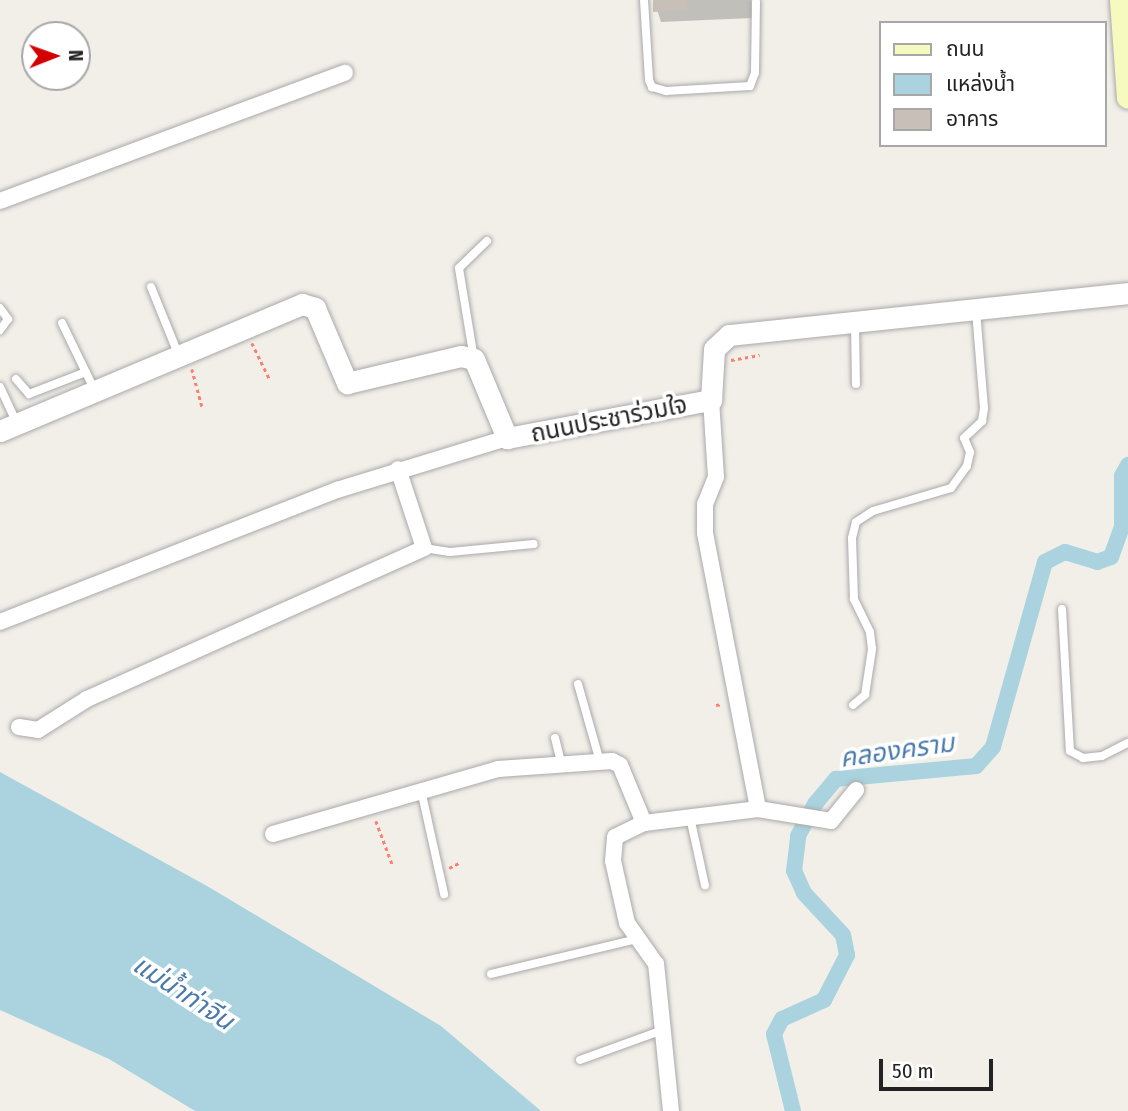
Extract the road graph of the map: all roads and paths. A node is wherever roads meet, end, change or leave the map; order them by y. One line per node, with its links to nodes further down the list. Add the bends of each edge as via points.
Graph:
1 (644, 0): 3 (lane, via 649,80 652,87 666,91 750,86 755,73)
2 (1121, 0): 5 (main road)
3 (756, 2)
4 (345, 73): 6 (street)
5 (1127, 83)
6 (0, 201)
7 (487, 241): 18 (lane, via 459,268)
8 (151, 287): 16 (lane)
9 (1128, 293): 11 (street, ถนนประชาร่วมใจ)
10 (0, 308): 15 (lane, via 8,319)
11 (976, 309): 12 (street, ถนนประชาร่วมใจ); 36 (lane, via 985,408 982,421 964,438 970,453 967,466 951,488 873,511 856,522 853,599 870,632 872,649 864,695)
12 (855, 320): 19 (street, ถนนประชาร่วมใจ, via 729,335 717,342); 23 (lane)
13 (62, 323): 20 (lane)
14 (245, 327): 16 (street); 18 (street, via 302,303 313,304 343,378 352,385 461,356); 21 (path)
15 (0, 330)
16 (183, 354): 25 (street); 27 (path)
17 (760, 355): 19 (path)
18 (474, 359): 29 (street, ถนนประชาร่วมใจ)
19 (714, 363): 26 (street, ถนนประชาร่วมใจ)
20 (86, 372): 22 (lane, via 29,394); 25 (lane)
21 (269, 378)
22 (16, 379)
23 (856, 384)
24 (0, 387): 28 (lane)
25 (95, 391): 28 (street)
26 (711, 400): 29 (street, ถนนประชาร่วมใจ); 45 (street, via 716,477 705,505 705,533)
27 (202, 407)
28 (9, 427)
29 (508, 438): 30 (street)
30 (398, 469): 32 (street); 34 (street, via 220,533)
31 (534, 544): 32 (lane, via 450,552)
32 (424, 548): 37 (street, via 87,699 38,730)
33 (1062, 609): 39 (lane, via 1070,751 1083,758 1102,756)
34 (0, 622)
35 (578, 684): 40 (lane)
36 (853, 705)
37 (19, 727)
38 (555, 738): 41 (lane)
39 (1128, 743)
40 (600, 762): 41 (street); 47 (street, via 620,765)
41 (562, 766): 42 (street, via 498,769)
42 (421, 790): 44 (street); 51 (lane)
43 (856, 790): 45 (street, via 834,819)
44 (370, 805): 48 (street); 49 (path)
45 (758, 809): 46 (street)
46 (690, 817): 47 (street); 50 (lane)
47 (644, 823): 52 (street, via 624,830 613,847 627,923)
48 (273, 834)
49 (393, 866)
50 (705, 885)
51 (444, 894)
52 (637, 939): 53 (lane); 54 (street, via 656,964)
53 (491, 974)
54 (663, 1030): 55 (lane); 56 (street)
55 (580, 1060)
56 (671, 1111)

